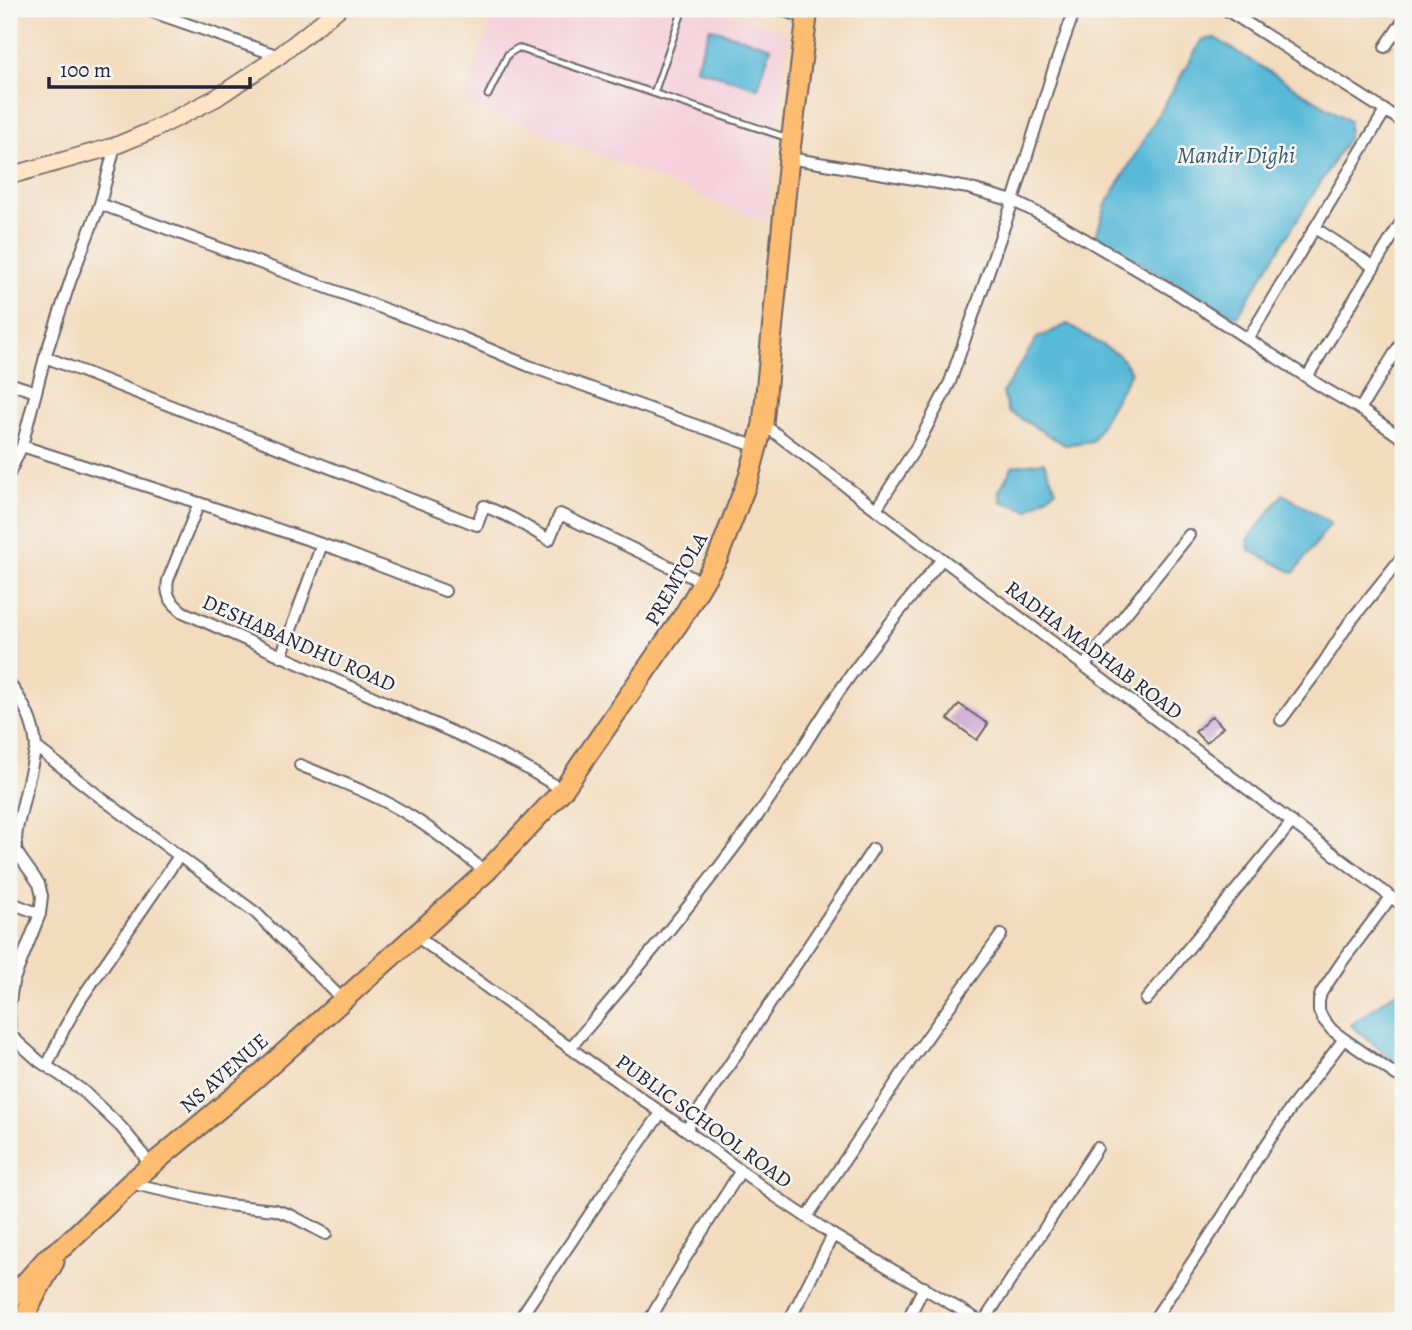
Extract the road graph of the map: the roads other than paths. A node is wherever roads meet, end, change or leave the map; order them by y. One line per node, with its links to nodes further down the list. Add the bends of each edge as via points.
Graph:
1 (144, 9): 10 (street)
2 (338, 9): 10 (main road)
3 (683, 9): 11 (lane)
4 (778, 9): 7 (street)
5 (1075, 9): 18 (street)
6 (1225, 9): 13 (street)
7 (808, 13): 16 (highway, PREMTOLA)
8 (1403, 21): 9 (street)
9 (1385, 47)
10 (279, 56): 15 (main road, via 215,97)
11 (654, 93): 12 (lane, via 518,48 508,54); 16 (lane, via 751,127)
12 (488, 95)
13 (1385, 111): 14 (street); 21 (street)
14 (1403, 122)
15 (115, 145): 17 (main road); 19 (street)
16 (790, 148): 18 (street); 30 (highway, PREMTOLA)
17 (9, 176)
18 (1013, 201): 23 (street, via 1163,285); 36 (street, via 950,382 918,446)
19 (100, 204): 25 (street); 33 (street)
20 (1403, 219): 22 (street)
21 (1315, 228): 22 (street); 23 (street)
22 (1374, 267): 26 (street)
23 (1248, 339): 26 (street)
24 (1403, 340): 29 (street)
25 (45, 357): 28 (street); 41 (street, via 477,525 484,506 550,540 560,514)
26 (1307, 377): 29 (street)
27 (9, 383): 28 (street)
28 (36, 392): 32 (street)
29 (1360, 409): 31 (street)
30 (763, 424): 33 (highway, PREMTOLA); 36 (street, RADHA MADHAB ROAD)
31 (1403, 439)
32 (22, 446): 34 (street); 35 (street)
33 (757, 447): 41 (highway, PREMTOLA, via 718,557)
34 (9, 474)
35 (199, 503): 38 (street); 43 (street, DESHABANDHU ROAD, via 168,580 167,596 183,612)
36 (876, 509): 40 (street, RADHA MADHAB ROAD)
37 (1189, 535): 44 (street)
38 (322, 544): 42 (street); 43 (street)
39 (1403, 556): 46 (street, via 1349,622)
40 (942, 559): 44 (street, RADHA MADHAB ROAD); 64 (street, via 885,629 754,820)
41 (704, 583): 49 (highway, PREMTOLA)
42 (444, 591)
43 (281, 657): 49 (street, DESHABANDHU ROAD, via 459,735)
44 (1084, 666): 50 (street, RADHA MADHAB ROAD)
45 (9, 683): 47 (street, via 32,721)
46 (1281, 720)
47 (36, 747): 52 (street); 57 (street, via 16,840 19,857 39,884 42,896)
48 (300, 765): 53 (street, via 410,816)
49 (563, 790): 53 (highway, PREMTOLA)
50 (1292, 822): 54 (street, RADHA MADHAB ROAD); 61 (street)
51 (873, 849): 68 (street)
52 (179, 856): 60 (street, via 256,913); 65 (street, via 81,999)
53 (486, 872): 59 (highway, PREMTOLA)
54 (1391, 897): 56 (street, RADHA MADHAB ROAD); 63 (street, via 1321,993 1323,1019)
55 (9, 902): 57 (street)
56 (1403, 906)
57 (35, 912): 62 (street, via 13,982)
58 (1001, 935): 73 (street)
59 (416, 936): 60 (highway, NS AVENUE); 64 (street, PUBLIC SCHOOL ROAD)
60 (342, 999): 70 (highway, NS AVENUE)
61 (1146, 1000)
62 (9, 1035): 65 (street)
63 (1344, 1039): 66 (street); 86 (street, via 1284,1118)
64 (570, 1048): 67 (street, PUBLIC SCHOOL ROAD)
65 (47, 1066): 70 (street, via 111,1118)
66 (1403, 1078)
67 (661, 1113): 68 (street, PUBLIC SCHOOL ROAD); 81 (street)
68 (686, 1130): 71 (street, PUBLIC SCHOOL ROAD)
69 (1097, 1148): 85 (street)
70 (150, 1166): 72 (highway, NS AVENUE)
71 (740, 1172): 73 (street, PUBLIC SCHOOL ROAD); 82 (street)
72 (130, 1183): 74 (street, via 227,1205 275,1210); 76 (highway, NS AVENUE)
73 (807, 1217): 75 (street, PUBLIC SCHOOL ROAD)
74 (326, 1234)
75 (833, 1235): 77 (street, PUBLIC SCHOOL ROAD); 83 (street)
76 (64, 1246): 78 (highway, NS AVENUE, via 47,1258); 80 (highway, NS AVENUE)
77 (923, 1287): 84 (street); 85 (street, PUBLIC SCHOOL ROAD)
78 (9, 1301)
79 (9, 1313): 80 (highway)
80 (21, 1321)
81 (518, 1321)
82 (649, 1321)
83 (789, 1321)
84 (907, 1321)
85 (982, 1321)
86 (1153, 1321)

